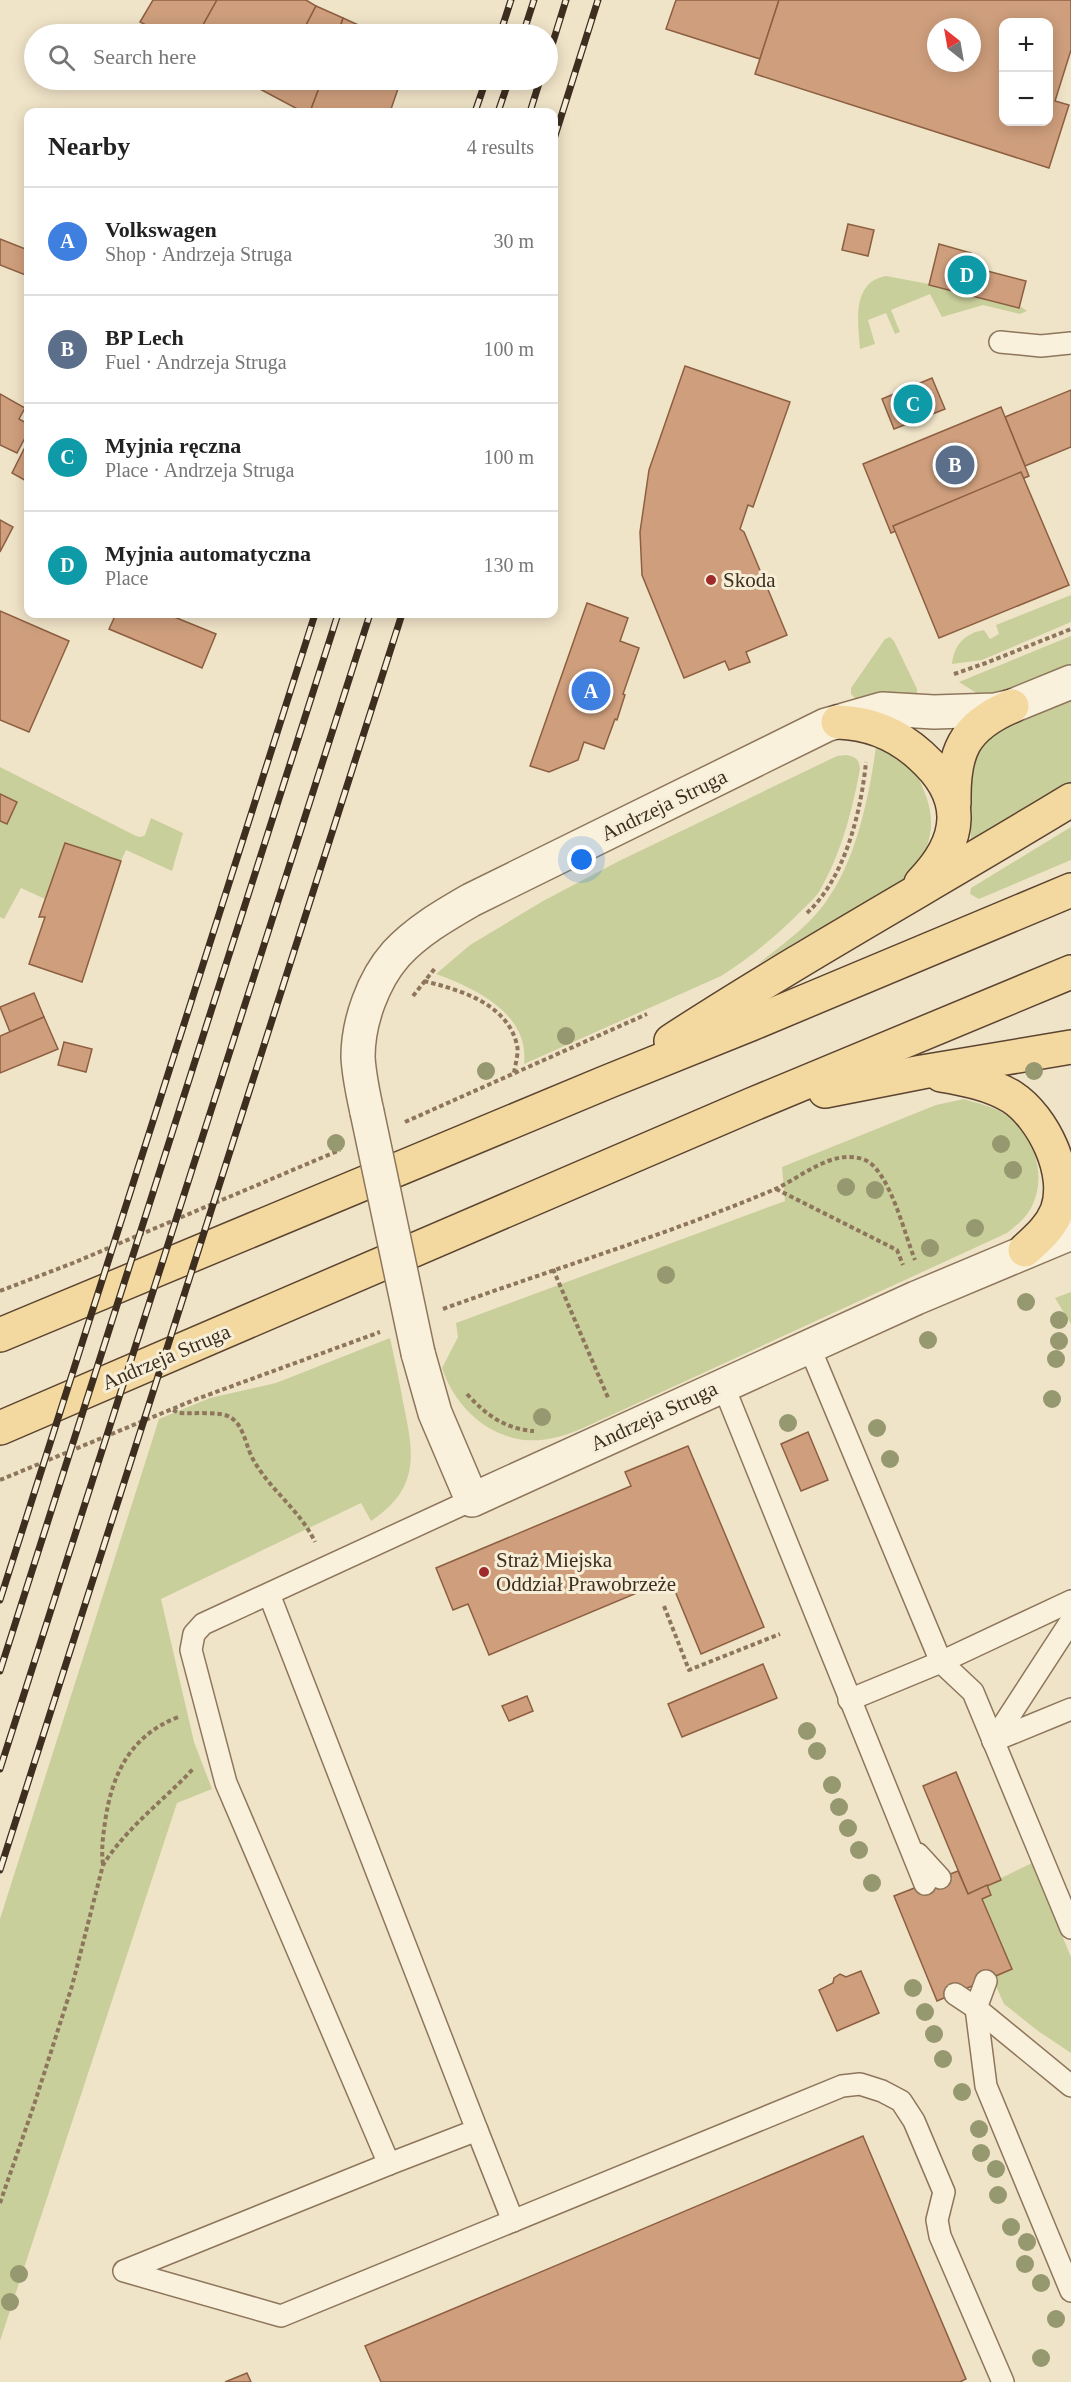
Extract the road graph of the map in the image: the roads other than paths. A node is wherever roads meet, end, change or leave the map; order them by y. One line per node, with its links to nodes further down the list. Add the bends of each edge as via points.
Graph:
1 (1000, 342): 2 (lane, via 1041,346)
2 (1071, 343)
3 (1071, 682): 4 (street, Andrzeja Struga)
4 (1011, 706): 5 (street, Andrzeja Struga, via 980,711 882,709); 7 (main road, via 989,716 970,732 956,763)
5 (853, 724): 7 (main road, via 902,741 924,758 936,769); 21 (street, Andrzeja Struga, bridge, via 826,725 471,900 436,920 396,954 381,977 364,1018 358,1057 367,1112 418,1353 435,1413)
6 (1071, 800): 9 (main road)
7 (954, 804): 9 (main road, via 953,828 943,858)
8 (1071, 890): 13 (main road)
9 (897, 904): 13 (main road, via 799,959)
10 (1071, 972): 14 (main road, Andrzeja Struga)
11 (1071, 1047): 12 (main road)
12 (922, 1071): 14 (main road); 16 (main road, via 973,1080 1012,1098 1040,1124 1052,1146 1061,1190 1058,1209 1047,1229)
13 (607, 1082): 17 (main road)
14 (751, 1106): 20 (main road, Andrzeja Struga)
15 (1071, 1233): 16 (street, Andrzeja Struga)
16 (1025, 1250): 18 (street, Andrzeja Struga)
17 (0, 1335)
18 (809, 1346): 19 (street, Andrzeja Struga); 25 (lane)
19 (723, 1385): 21 (street, Andrzeja Struga); 26 (lane)
20 (0, 1428)
21 (472, 1500): 22 (lane)
22 (269, 1594): 33 (lane); 34 (lane, via 203,1624 194,1634 191,1650 226,1784)
23 (1071, 1601): 25 (lane)
24 (1071, 1621): 28 (lane)
25 (941, 1662): 26 (lane); 28 (lane, via 973,1692)
26 (849, 1700): 29 (lane)
27 (1071, 1709): 28 (lane)
28 (993, 1742): 30 (lane)
29 (926, 1884)
30 (1071, 1928)
31 (976, 2008): 31 (lane, via 969,1987); 32 (lane); 36 (lane, via 986,2086)
32 (1071, 2086)
33 (477, 2130): 34 (lane); 35 (lane)
34 (389, 2164): 35 (lane, via 124,2271 281,2316)
35 (513, 2221): 37 (lane, via 842,2086 860,2084 882,2091 901,2101 914,2121 944,2192 937,2220 940,2235)
36 (1071, 2290)
37 (1003, 2382)

